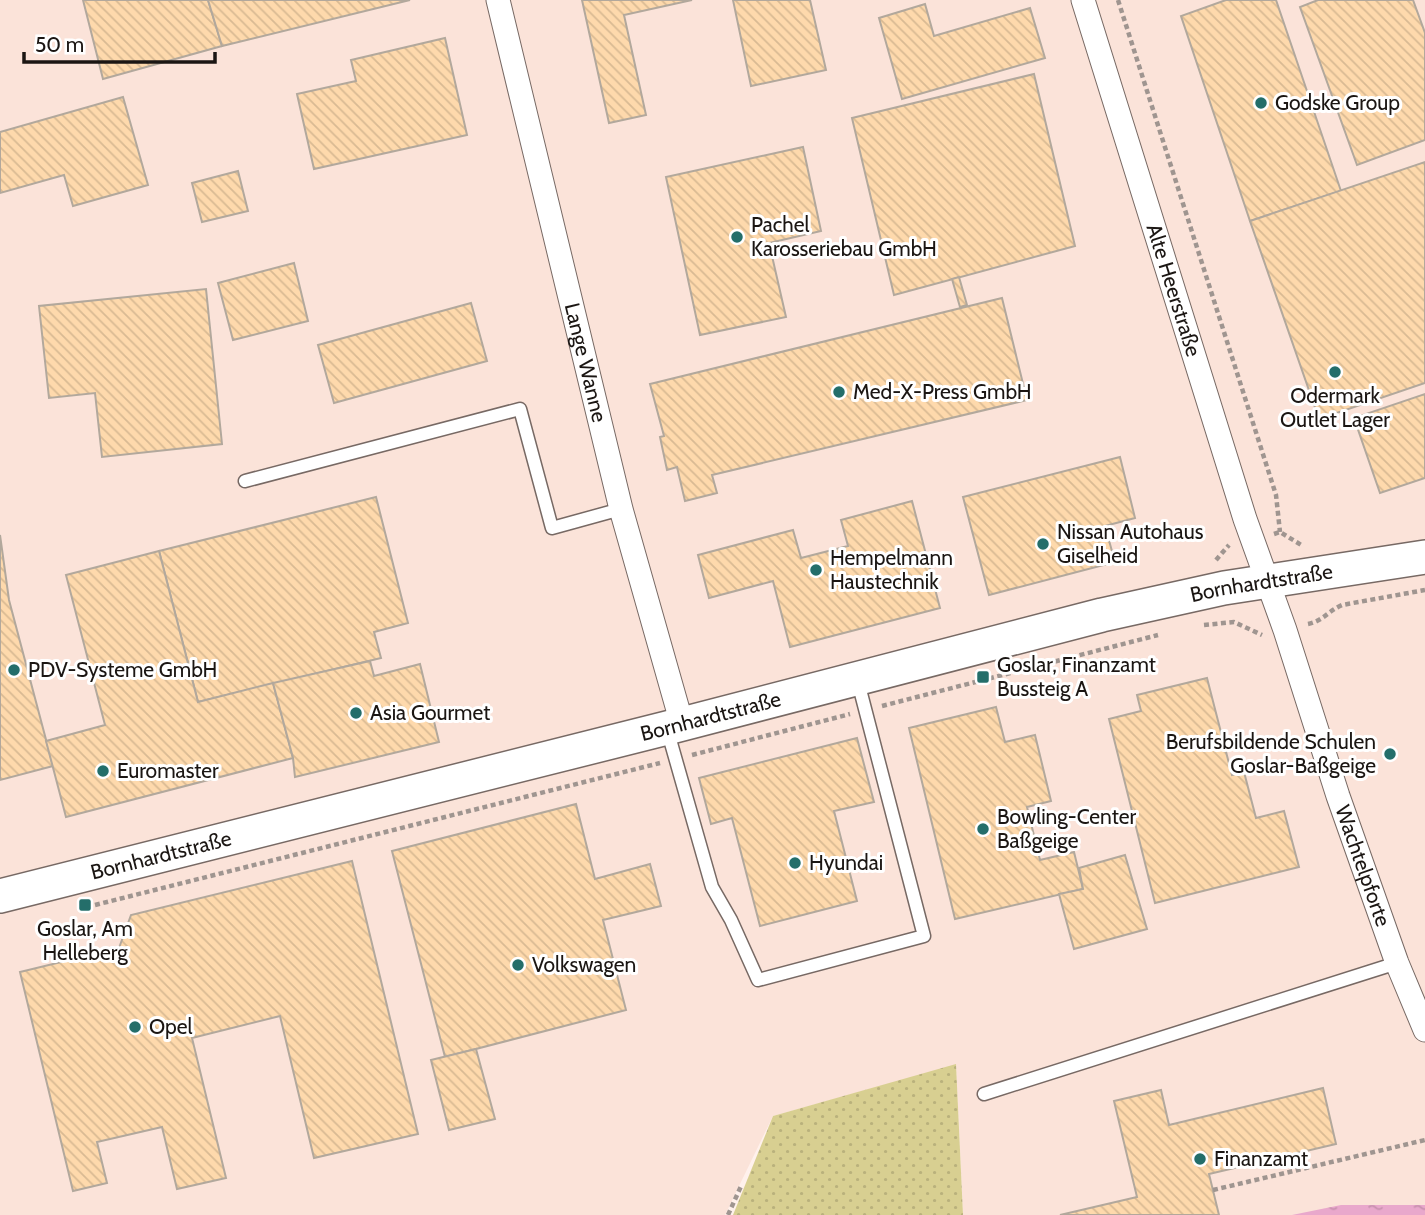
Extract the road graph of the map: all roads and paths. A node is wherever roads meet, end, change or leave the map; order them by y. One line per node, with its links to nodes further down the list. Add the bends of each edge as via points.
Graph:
1 (498, 0): 5 (street, Lange Wanne)
2 (1083, 0): 8 (street, Alte Heerstraße)
3 (1118, 0): 6 (path, via 1276,495)
4 (245, 481): 5 (lane, via 520,410 552,528)
5 (621, 509): 15 (street, Lange Wanne)
6 (1280, 532)
7 (1425, 557): 8 (street, Bornhardtstraße)
8 (1267, 580): 11 (street, Wachtelpforte); 13 (street, Bornhardtstraße, via 1116,612)
9 (1425, 590): 11 (path, via 1342,605 1320,622)
10 (1192, 626): 11 (path, via 1234,622 1260,635)
11 (1285, 629): 18 (street, Wachtelpforte)
12 (1169, 632): 14 (path)
13 (857, 678): 14 (lane); 15 (street, Bornhardtstraße)
14 (866, 710): 15 (path); 15 (lane, via 925,936 758,980 712,887)
15 (675, 737): 16 (street, Bornhardtstraße); 17 (path)
16 (0, 896)
17 (87, 907)
18 (1397, 963): 19 (street, Wachtelpforte); 20 (lane)
19 (1425, 1030)
20 (984, 1094)
21 (1425, 1140): 23 (path)
22 (742, 1184): 24 (path)
23 (1213, 1190)
24 (728, 1215)

